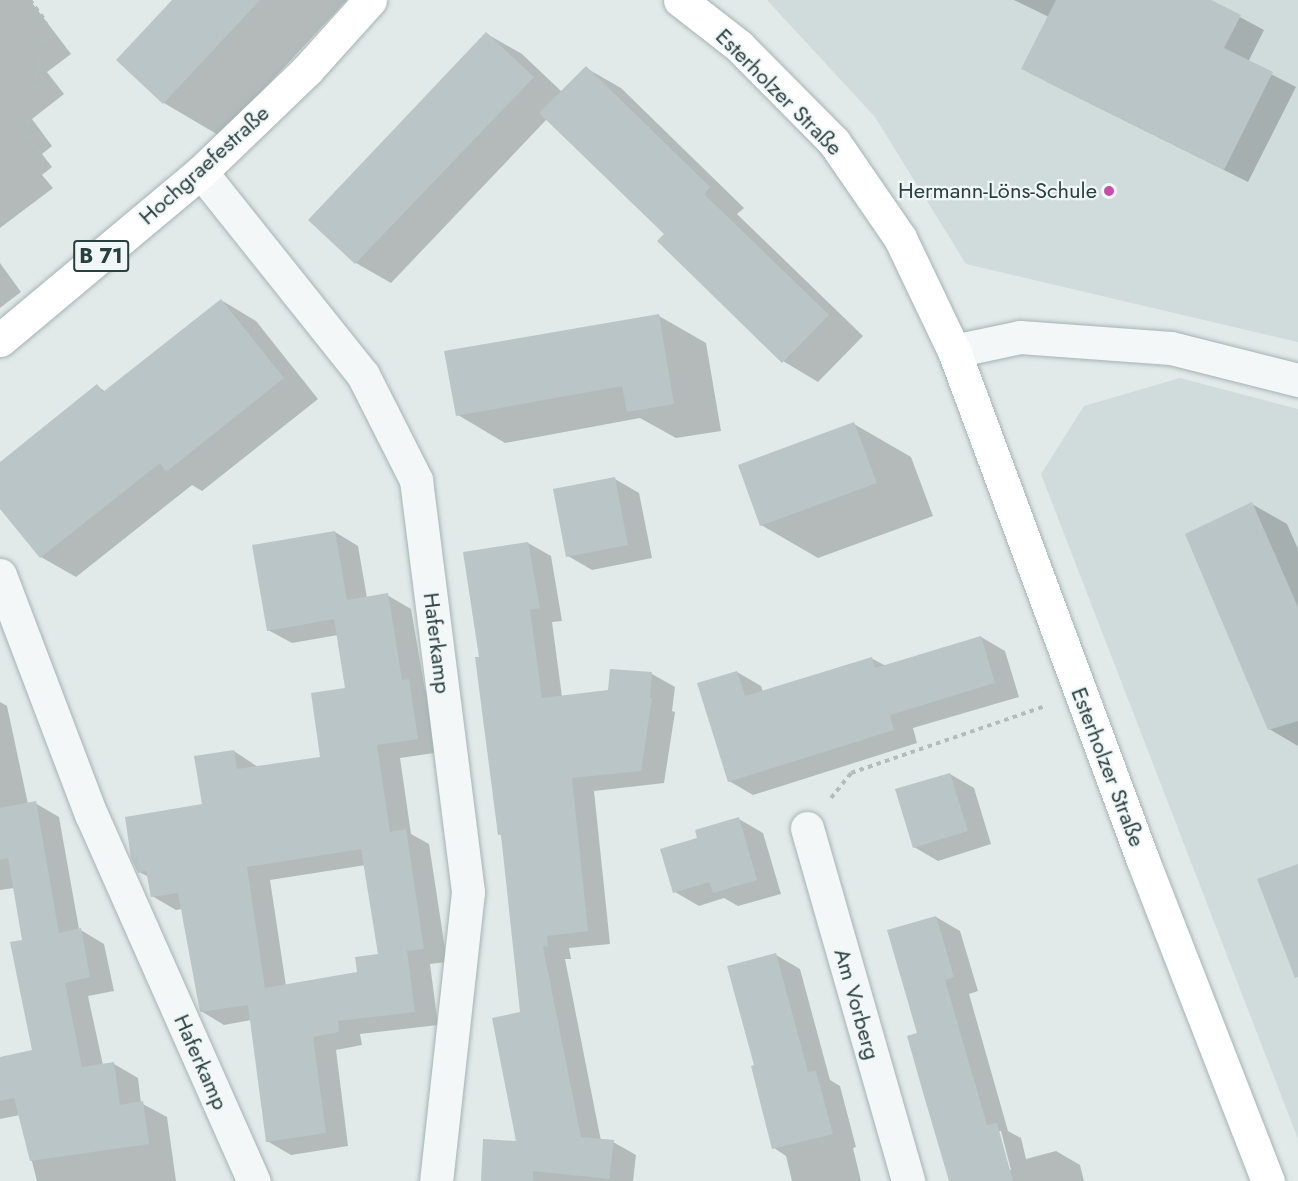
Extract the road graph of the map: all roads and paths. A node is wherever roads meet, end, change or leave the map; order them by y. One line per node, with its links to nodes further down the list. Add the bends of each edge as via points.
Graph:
1 (30, 0): 4 (path, via 45,22 26,136)
2 (370, 0): 5 (main road, Hochgraefestraße / B 71, via 307,70)
3 (680, 0): 7 (main road, Esterholzer Straße, via 739,45 834,142 900,238)
4 (43, 159)
5 (201, 172): 6 (main road, Hochgraefestraße / B 71); 13 (street, Haferkamp, via 363,375 416,480 468,892)
6 (0, 340)
7 (954, 351): 8 (street, via 1020,337 1172,348); 10 (main road, Esterholzer Straße)
8 (1298, 380)
9 (0, 575): 12 (street, Haferkamp, via 91,814)
10 (1081, 695): 11 (path, via 851,773); 15 (main road, Esterholzer Straße)
11 (807, 828): 14 (street, Am Vorberg)
12 (254, 1181)
13 (436, 1181)
14 (908, 1181)
15 (1268, 1181)

